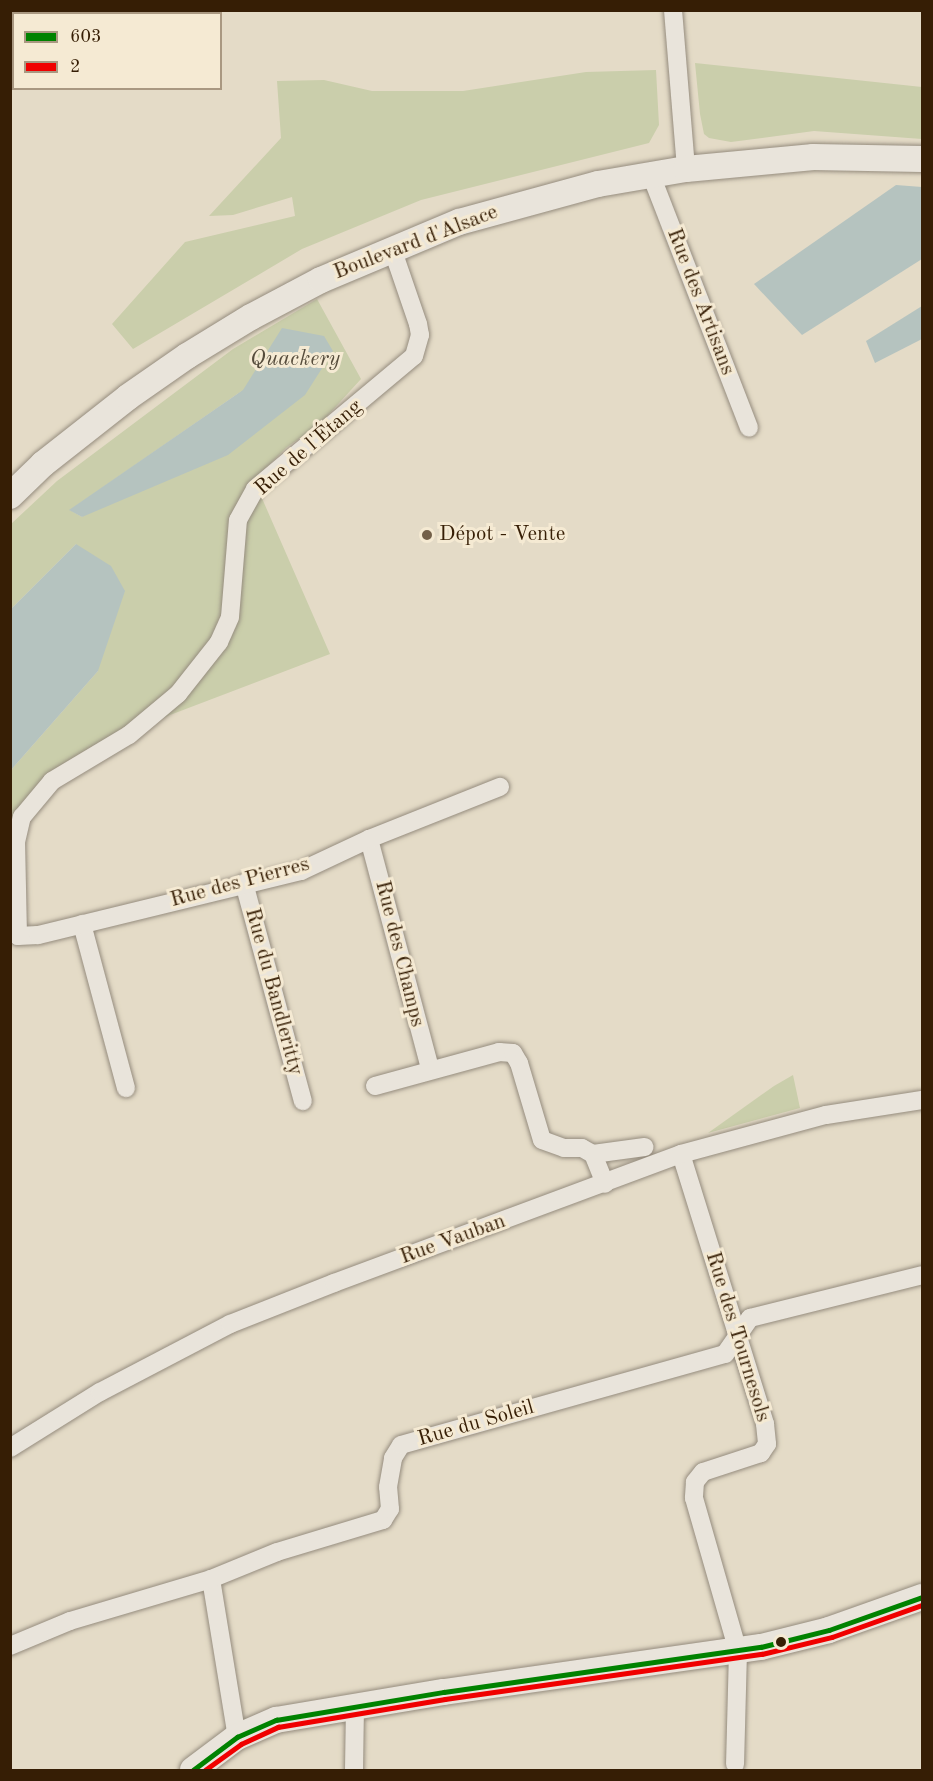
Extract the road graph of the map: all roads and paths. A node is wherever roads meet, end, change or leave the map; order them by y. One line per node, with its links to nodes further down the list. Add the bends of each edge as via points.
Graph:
1 (673, 10): 3 (street)
2 (922, 159): 3 (street, Boulevard d'Alsace, via 813,157)
3 (686, 169): 4 (street, Boulevard d'Alsace)
4 (651, 175): 5 (street, Boulevard d'Alsace, via 598,184 459,222); 6 (street, Rue des Artisans)
5 (393, 248): 7 (street, Boulevard d'Alsace, via 321,280 187,356 43,464); 12 (street, Rue de l'Étang, via 418,324 420,335 414,356 255,489 238,520 230,617 219,642 178,694 129,735 52,781 22,817 16,842)
6 (749, 428)
7 (10, 496)
8 (500, 787): 9 (street, Rue des Pierres)
9 (369, 839): 10 (street, Rue des Pierres, via 301,870); 13 (street, Rue des Champs)
10 (243, 883): 11 (street, Rue des Pierres); 17 (street, Rue du Bandleritty)
11 (82, 924): 12 (street, Rue des Pierres); 15 (street)
12 (14, 942)
13 (430, 1069): 14 (street); 19 (street, via 499,1052 513,1053 542,1140)
14 (375, 1086)
15 (126, 1088)
16 (922, 1100): 20 (street, Rue Vauban, via 837,1113)
17 (303, 1101)
18 (645, 1147): 19 (street)
19 (593, 1154): 21 (street)
20 (681, 1154): 21 (street, Rue Vauban); 23 (street, Rue des Tournesols)
21 (605, 1185): 24 (street, Rue Vauban, via 230,1324 100,1392)
22 (922, 1275): 23 (street, Rue du Soleil, via 750,1318)
23 (737, 1335): 25 (street, Rue du Soleil, via 725,1354 401,1445 393,1458 388,1487 390,1509 383,1520 277,1552); 28 (street, Rue des Tournesols, via 765,1424 767,1444 761,1453 703,1472 695,1482 694,1498)
24 (10, 1448)
25 (211, 1579): 27 (street, Rue du Soleil, via 70,1621); 30 (street)
26 (922, 1597): 28 (street, via 802,1638)
27 (10, 1646)
28 (738, 1651): 29 (street); 31 (street)
29 (355, 1707): 30 (street, via 276,1720); 33 (street)
30 (237, 1737): 32 (street)
31 (735, 1764)
32 (193, 1770)
33 (354, 1770)

